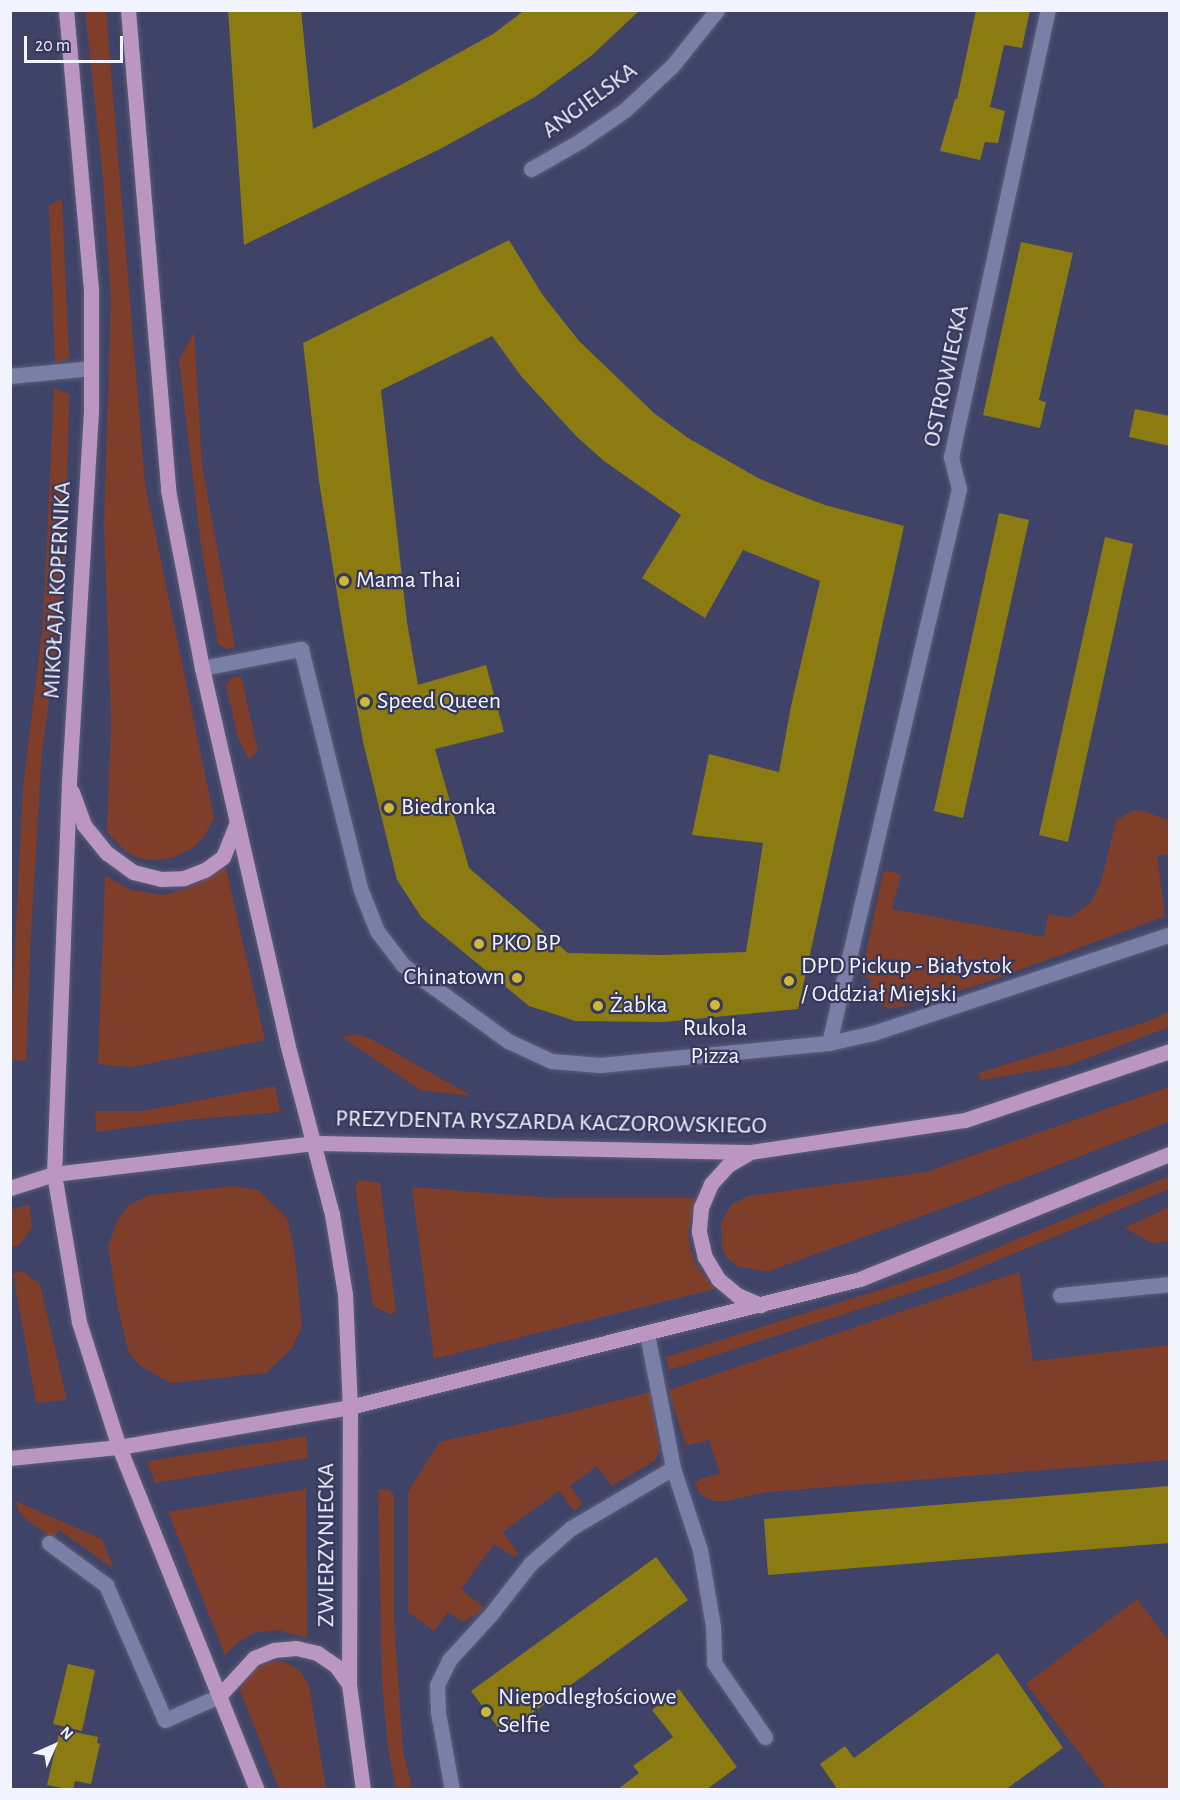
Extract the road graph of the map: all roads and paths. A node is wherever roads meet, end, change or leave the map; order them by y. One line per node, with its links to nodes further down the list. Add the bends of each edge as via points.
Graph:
1 (66, 10): 6 (main road, MIKOŁAJA KOPERNIKA, via 91,290)
2 (128, 10): 8 (main road, via 168,490)
3 (717, 10): 5 (street, ANGIELSKA, via 690,47 625,110)
4 (1048, 10): 12 (street, OSTROWIECKA, via 951,457 959,489)
5 (531, 169)
6 (90, 368): 7 (street); 9 (main road, MIKOŁAJA KOPERNIKA, via 92,411)
7 (10, 376)
8 (202, 668): 10 (main road); 12 (street, via 301,649 360,888 377,931 403,965 508,1041 551,1061 600,1065)
9 (69, 784): 10 (main road, via 84,825 107,853 133,872 161,879 184,878 223,857); 17 (main road, MIKOŁAJA KOPERNIKA)
10 (238, 820): 14 (main road, via 287,1043)
11 (1170, 934): 12 (street, via 873,1033)
12 (829, 1044)
13 (1170, 1051): 15 (main road, PREZYDENTA RYSZARDA KACZOROWSKIEGO, via 965,1120)
14 (315, 1143): 15 (main road, PREZYDENTA RYSZARDA KACZOROWSKIEGO); 17 (main road, PREZYDENTA RYSZARDA KACZOROWSKIEGO); 23 (main road, ZWIERZYNIECKA, via 345,1294)
15 (750, 1152): 21 (main road, via 728,1165 711,1184 701,1207 699,1232 705,1257 718,1279 737,1295)
16 (1170, 1154): 21 (main road, via 860,1279)
17 (54, 1174): 18 (main road, PREZYDENTA RYSZARDA KACZOROWSKIEGO); 24 (main road, MIKOŁAJA KOPERNIKA, via 79,1322)
18 (10, 1188)
19 (1170, 1284): 20 (street)
20 (1060, 1295)
21 (761, 1305): 22 (main road)
22 (647, 1334): 23 (main road); 26 (street)
23 (350, 1407): 24 (main road); 28 (main road, ZWIERZYNIECKA)
24 (119, 1447): 25 (main road); 29 (main road)
25 (10, 1458)
26 (673, 1468): 30 (street, via 700,1550 713,1626 714,1663); 33 (street, via 571,1527 530,1564 448,1660 436,1685)
27 (49, 1543): 29 (street, via 106,1585 165,1720)
28 (349, 1684): 29 (main road, ZWIERZYNIECKA, via 336,1666 317,1653 296,1648 274,1650 254,1659); 32 (main road, ZWIERZYNIECKA)
29 (219, 1696): 31 (main road)
30 (765, 1737)
31 (257, 1790)
32 (363, 1790)
33 (452, 1790)

